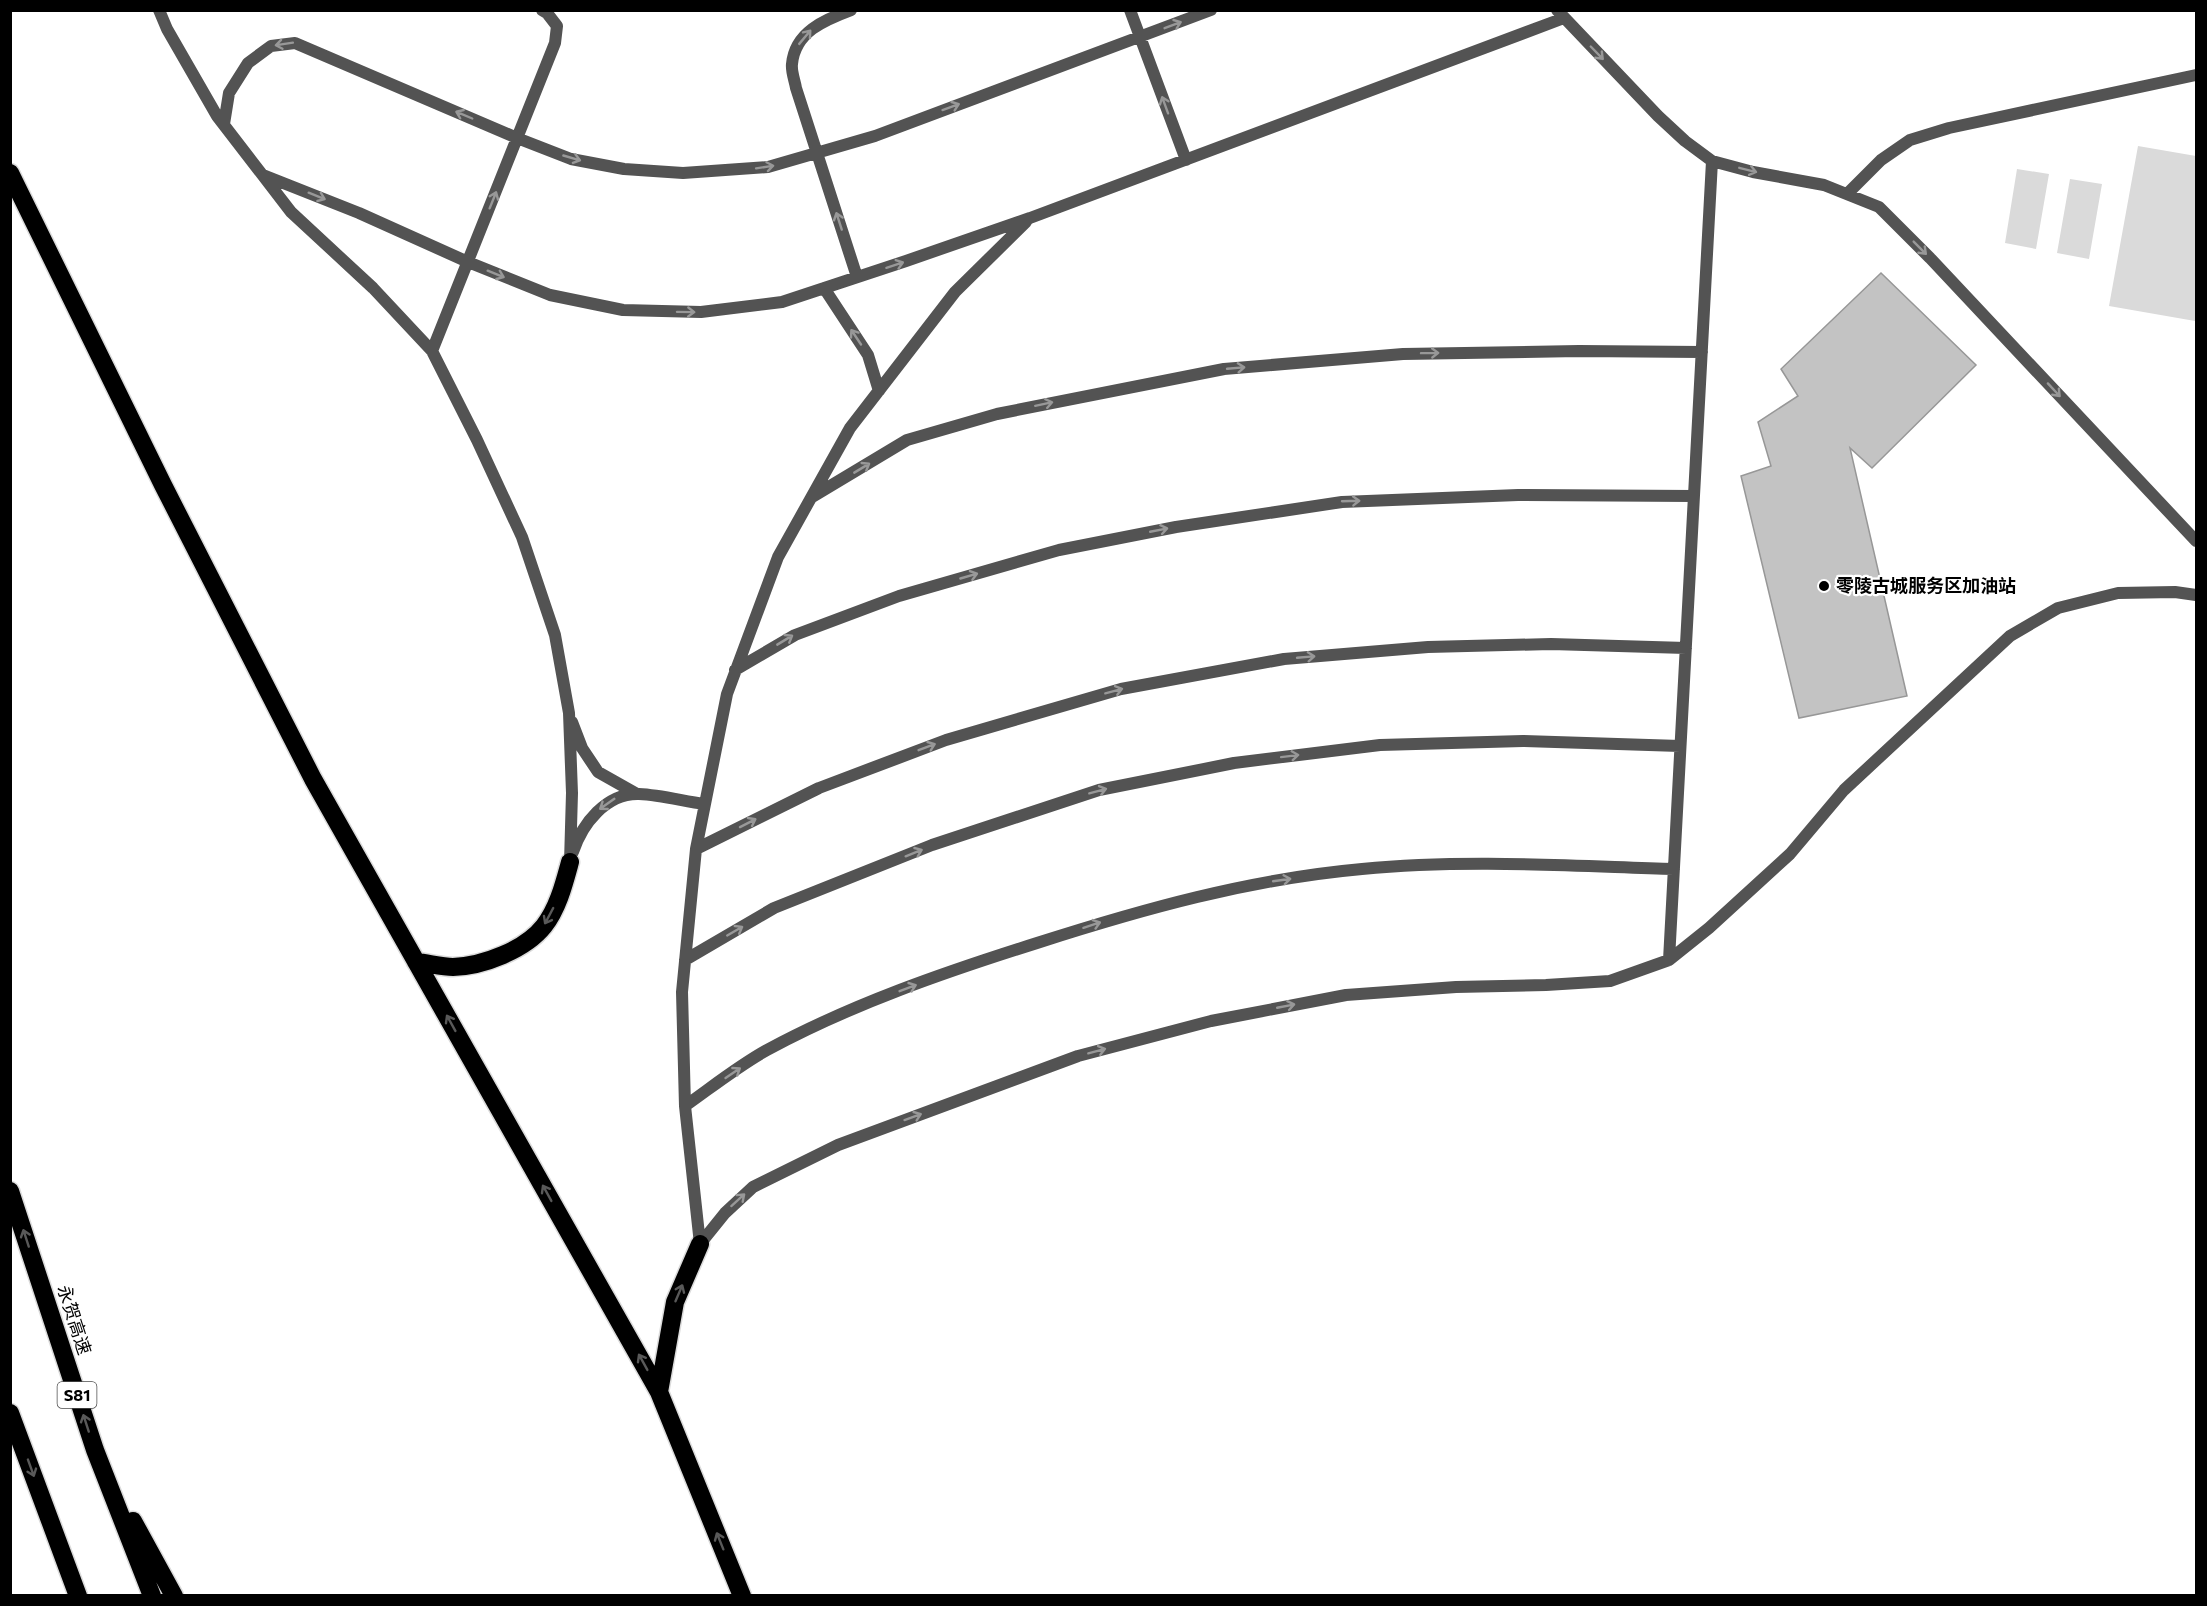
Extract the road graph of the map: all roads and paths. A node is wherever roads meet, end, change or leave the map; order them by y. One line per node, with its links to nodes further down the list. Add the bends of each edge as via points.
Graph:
1 (159, 10): 9 (lane)
2 (542, 10): 10 (lane, via 557,26 555,43)
3 (851, 10): 11 (lane, one-way to 3, via 792,65 798,44 814,26)
4 (1130, 10): 7 (lane)
5 (1210, 10): 7 (lane, one-way to 5)
6 (1561, 14): 12 (lane); 13 (lane, one-way to 13, via 1658,116)
7 (1140, 37): 11 (lane, one-way to 7, via 875,136); 12 (lane, one-way to 7)
8 (2196, 75): 16 (lane, via 1949,128 1910,140 1881,160)
9 (224, 124): 10 (lane, one-way to 9, via 295,43 271,46 248,63 229,93); 15 (lane)
10 (517, 138): 11 (lane, one-way to 11, via 571,159 624,169 683,173 768,167); 18 (lane, one-way to 10)
11 (817, 153): 19 (lane, one-way to 11)
12 (1186, 159): 17 (lane)
13 (1712, 161): 16 (lane, one-way to 16, via 1824,185); 22 (lane)
14 (10, 173): 39 (highway, via 307,768)
15 (263, 175): 18 (lane, one-way to 18); 21 (lane, via 291,212 373,288)
16 (1847, 194): 26 (lane, one-way to 26, via 1879,207)
17 (1030, 218): 19 (lane, one-way to 17); 23 (lane, via 955,291)
18 (468, 262): 20 (lane, one-way to 20, via 550,295 623,310 701,312 782,302); 21 (lane)
19 (857, 277): 20 (lane)
20 (824, 288): 23 (lane, one-way to 20, via 868,355)
21 (432, 351): 30 (lane, via 522,537 555,635)
22 (1702, 352): 24 (lane); 25 (lane, one-way to 22, via 908,440 997,414 1224,369 1403,354)
23 (879, 391): 25 (lane, via 850,428)
24 (1694, 496): 28 (lane); 29 (lane, one-way to 24, via 795,635 899,596 1059,550 1176,527 1342,502 1518,495)
25 (811, 497): 29 (lane, via 778,557)
26 (2196, 541)
27 (2196, 595): 38 (lane, via 2118,593 2058,608 2010,636 1844,790 1790,854)
28 (1686, 648): 31 (lane); 34 (lane, one-way to 28, via 819,788 946,740 1121,689 1284,659 1428,647 1551,644)
29 (735, 670): 33 (lane)
30 (569, 713): 32 (lane, via 582,747 598,772); 35 (lane)
31 (1680, 746): 36 (lane); 37 (lane, one-way to 31, via 774,909 932,845 1099,790 1234,763 1380,745 1523,741)
32 (637, 794): 33 (lane); 35 (lane, one-way to 35, via 614,799 594,815 576,842)
33 (705, 804): 34 (lane)
34 (696, 849): 37 (lane)
35 (570, 862): 39 (highway, one-way to 39, via 560,895 543,927 511,953 452,967)
36 (1674, 869): 38 (lane); 40 (lane, one-way to 36, via 764,1052 842,1012 1075,930 1238,887 1362,869 1482,864)
37 (684, 960): 40 (lane)
38 (1669, 960): 42 (lane, one-way to 38, via 753,1187 838,1145 1078,1056 1211,1021 1346,995 1610,981)
39 (416, 962): 43 (highway, one-way to 39)
40 (685, 1106): 42 (lane)
41 (10, 1191): 45 (highway, 永贺高速 / S81, one-way to 41)
42 (700, 1244): 43 (highway, one-way to 42, via 675,1302)
43 (659, 1392): 49 (highway, one-way to 43)
44 (10, 1413): 46 (highway, one-way to 46)
45 (95, 1450): 47 (highway, 永贺高速 / S81); 48 (highway)
46 (78, 1596)
47 (152, 1596)
48 (174, 1596)
49 (742, 1596)

